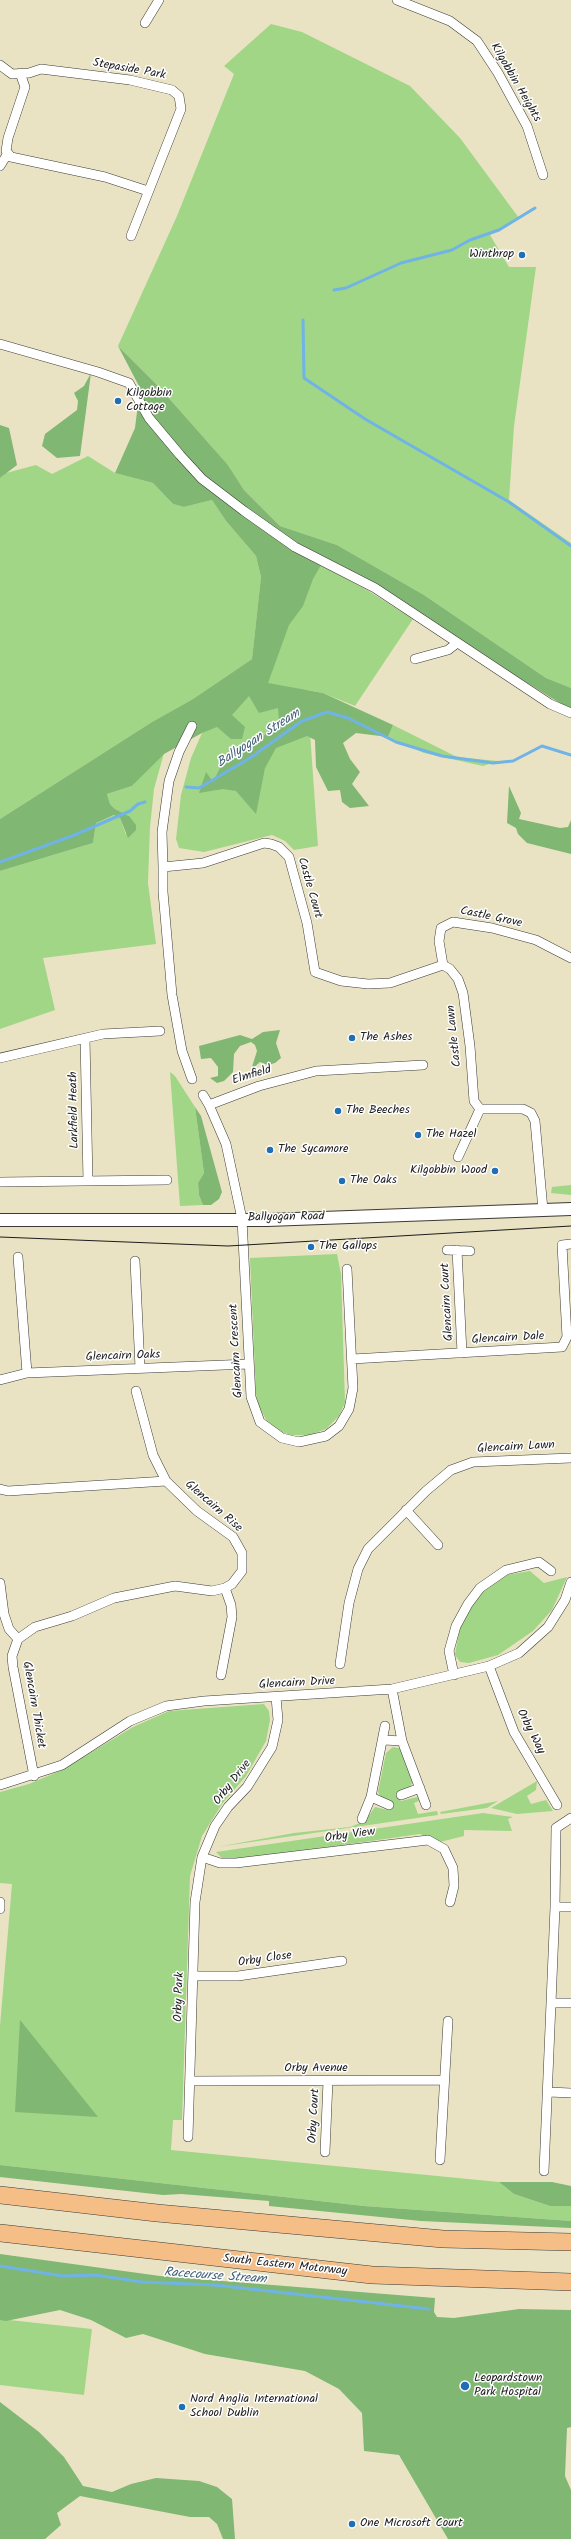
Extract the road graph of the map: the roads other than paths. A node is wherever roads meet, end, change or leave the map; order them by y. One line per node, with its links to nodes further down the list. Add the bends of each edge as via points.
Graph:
1 (158, 0): 3 (street)
2 (399, 0): 8 (street, Kilgobbin Heights, via 450,21 477,41 527,126)
3 (146, 23)
4 (0, 65): 5 (street, Stepaside Park, via 12,74)
5 (20, 73): 6 (street, via 26,87 8,138); 9 (street, Stepaside Park, via 41,69 100,75 172,90 179,96 181,109)
6 (8, 153): 7 (street); 9 (street, via 11,157 105,177)
7 (0, 166)
8 (543, 175)
9 (148, 191): 10 (street, Stepaside Park)
10 (131, 236)
11 (0, 344): 12 (street, via 129,383 149,418 202,479 295,547 375,588)
12 (456, 643): 13 (street, via 448,650); 14 (street, via 550,704)
13 (415, 659)
14 (571, 713)
15 (192, 726): 16 (street, via 169,781 162,832)
16 (163, 867): 18 (street, Castle Court, via 203,863 264,842 271,844 289,857 307,923 315,972 341,981 368,984 390,982); 23 (street, via 172,995 182,1051)
17 (571, 958): 18 (street, Castle Grove, via 536,940 492,928 453,922 441,928)
18 (443, 965): 26 (street, Castle Lawn, via 458,979 463,993 473,1096)
19 (160, 1031): 20 (street, via 112,1032)
20 (85, 1038): 21 (street); 29 (street, Larkfield Heath)
21 (0, 1058)
22 (423, 1065): 25 (street, Elmfield, via 316,1071 259,1086)
23 (192, 1079)
24 (203, 1095): 25 (street)
25 (209, 1105): 33 (street, via 226,1144)
26 (480, 1109): 27 (street); 32 (street, via 523,1109 531,1113)
27 (458, 1157)
28 (167, 1180): 29 (street)
29 (88, 1181): 30 (street)
30 (0, 1182)
31 (571, 1209): 32 (street, Ballyogan Road)
32 (543, 1210): 33 (street, Ballyogan Road)
33 (242, 1219): 34 (street, Ballyogan Road); 44 (street, Glencairn Crescent)
34 (0, 1220)
35 (566, 1244): 42 (street, Glencairn Dale, via 567,1337 564,1345 559,1348)
36 (447, 1250): 37 (street, Glencairn Court)
37 (457, 1250): 38 (street, Glencairn Court); 42 (street, Glencairn Court)
38 (470, 1250)
39 (18, 1257): 46 (street)
40 (135, 1261): 45 (street)
41 (347, 1269): 43 (street, Glencairn Crescent)
42 (462, 1353): 43 (street, Glencairn Dale)
43 (352, 1359): 44 (street, Glencairn Crescent, via 351,1402 343,1421 326,1436 299,1442 275,1435 258,1418 251,1397)
44 (248, 1364): 45 (street, Glencairn Oaks)
45 (140, 1368): 46 (street, Glencairn Oaks)
46 (27, 1373): 47 (street, Glencairn Oaks)
47 (0, 1380)
48 (136, 1391): 50 (street, via 153,1454)
49 (571, 1458): 52 (street, Glencairn Lawn, via 473,1462 451,1470)
50 (166, 1481): 51 (street, Glencairn Rise); 57 (street, Glencairn Rise, via 197,1511 233,1538 242,1553 242,1571 232,1584)
51 (1, 1490)
52 (406, 1510): 53 (street); 59 (street, Glencairn Lawn, via 368,1549 358,1569 348,1602)
53 (438, 1545)
54 (551, 1571): 62 (street, via 539,1562 506,1570 480,1588 456,1626 449,1651)
55 (571, 1582): 60 (street, Glencairn Drive, via 565,1600 548,1627 519,1653)
56 (0, 1583): 58 (street, via 4,1614 9,1629)
57 (225, 1588): 58 (street, via 212,1592 175,1586 114,1598 72,1616 35,1627); 61 (street, via 232,1617)
58 (18, 1639): 68 (street, Glencairn Thicket, via 12,1656 13,1667)
59 (340, 1664)
60 (489, 1666): 62 (street, Glencairn Drive); 74 (street, Orby Way, via 514,1732)
61 (221, 1675)
62 (454, 1675): 63 (street, Glencairn Drive)
63 (392, 1689): 64 (street, Glencairn Drive); 67 (street)
64 (276, 1697): 68 (street, Glencairn Drive, via 166,1706 130,1721 62,1765); 78 (street, Orby Drive, via 278,1720 272,1747 248,1787 228,1807 215,1826)
65 (385, 1726): 66 (street)
66 (384, 1740): 67 (street); 72 (street)
67 (402, 1741): 70 (street)
68 (34, 1776): 69 (street, Glencairn Drive)
69 (0, 1785)
70 (420, 1788): 71 (street); 73 (street)
71 (401, 1795)
72 (371, 1797): 75 (street); 77 (street)
73 (426, 1805)
74 (557, 1805)
75 (389, 1806)
76 (571, 1818): 81 (street, via 556,1828)
77 (362, 1819)
78 (202, 1857): 80 (street, Orby View, via 220,1863 236,1863 428,1840 444,1849 453,1868 454,1886); 85 (street, Orby Park, via 195,1902)
79 (0, 1902): 82 (street)
80 (450, 1902)
81 (555, 1907): 83 (street); 86 (street)
82 (0, 1908)
83 (571, 1908)
84 (342, 1961): 85 (street, Orby Close, via 238,1976)
85 (192, 1976): 90 (street, Orby Park)
86 (552, 2003): 87 (street); 92 (street)
87 (571, 2004)
88 (448, 2021): 89 (street)
89 (444, 2080): 91 (street, Orby Avenue); 96 (street)
90 (190, 2081): 91 (street, Orby Avenue); 94 (street, Orby Park)
91 (328, 2081): 95 (street, Orby Court)
92 (549, 2092): 93 (street); 97 (street)
93 (571, 2093)
94 (188, 2137)
95 (325, 2152)
96 (440, 2160)
97 (544, 2171)
98 (0, 2194): 100 (highway, via 157,2213 443,2239)
99 (0, 2233): 101 (highway, South Eastern Motorway, via 372,2275)
100 (571, 2242)
101 (571, 2282)

